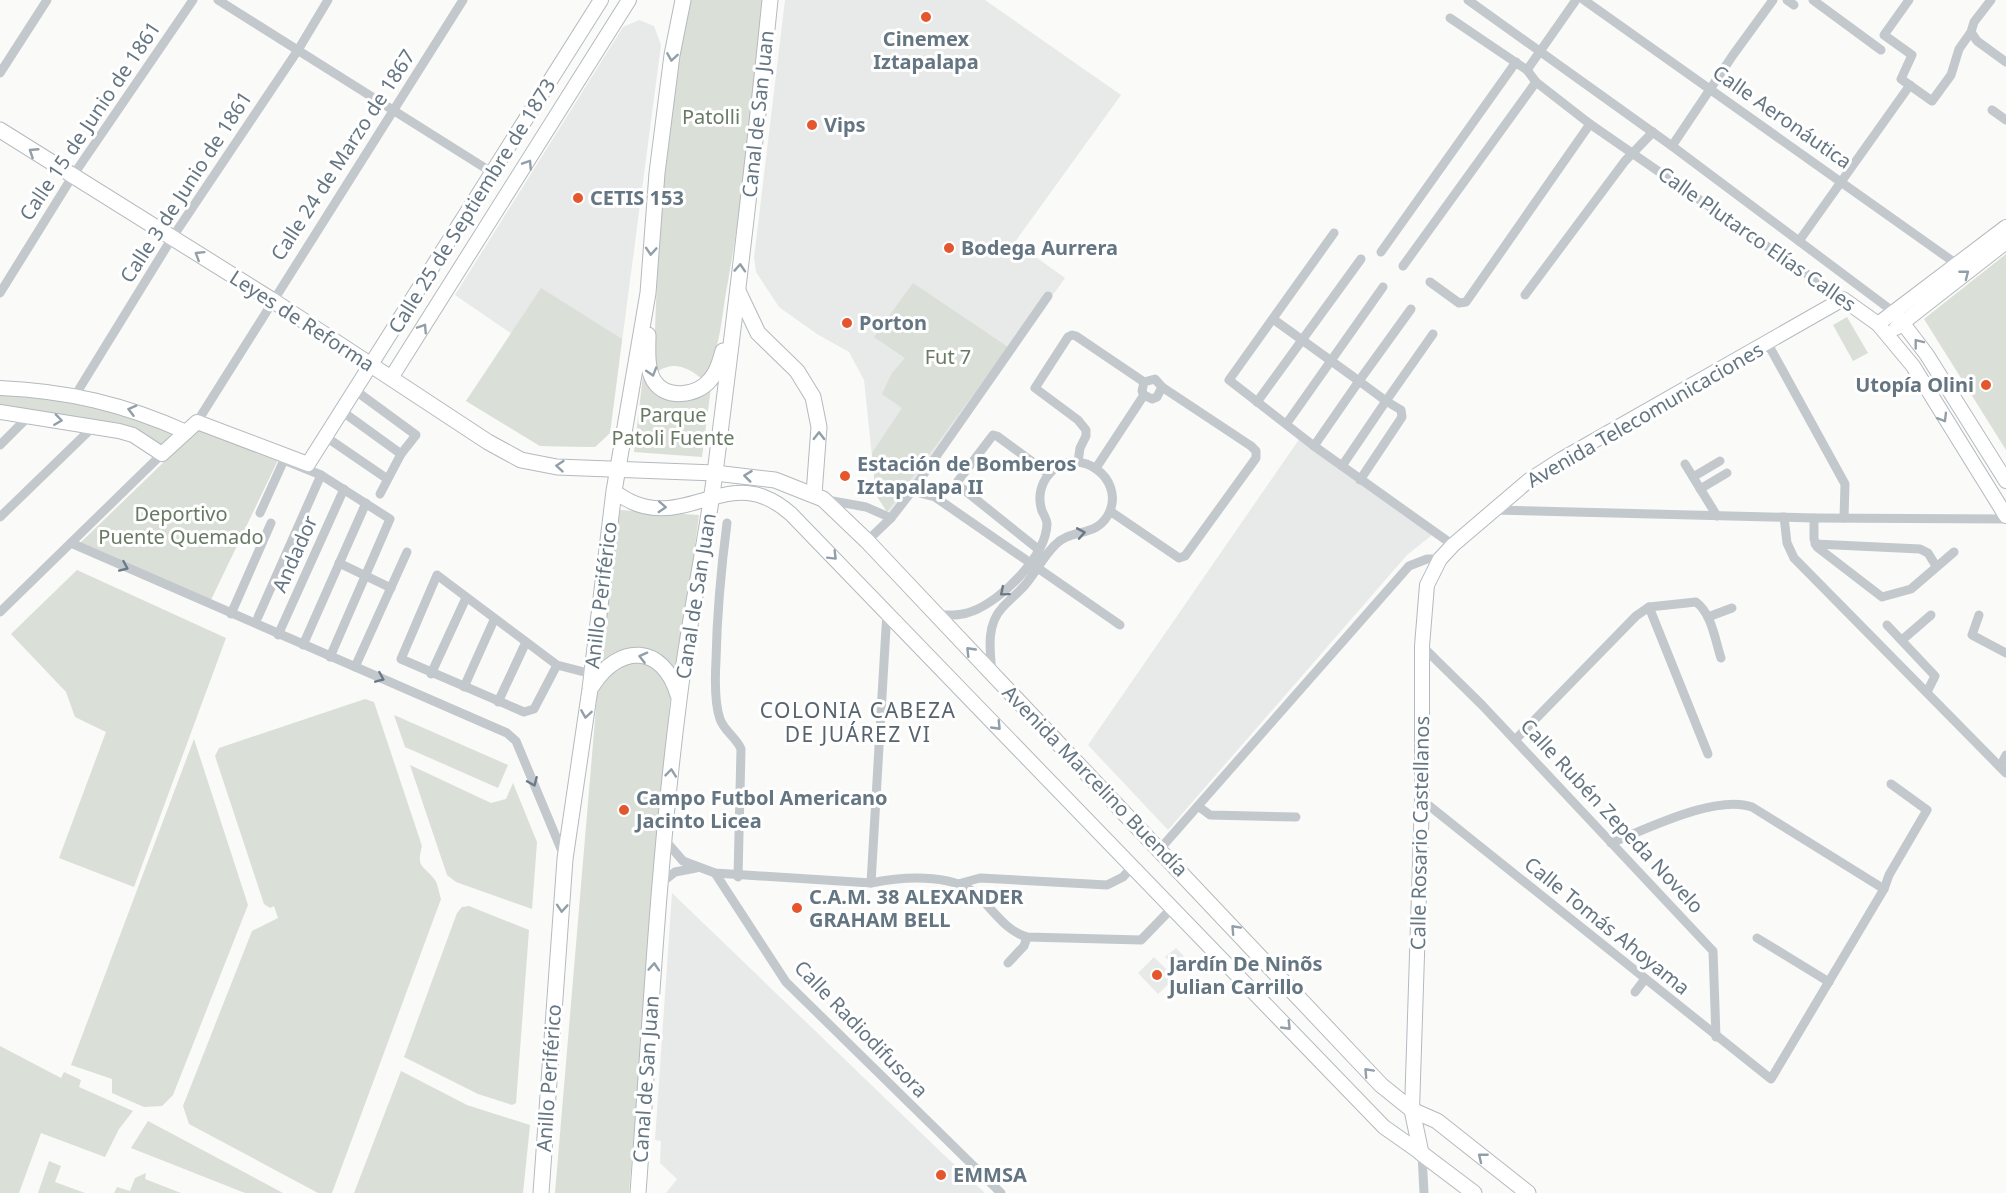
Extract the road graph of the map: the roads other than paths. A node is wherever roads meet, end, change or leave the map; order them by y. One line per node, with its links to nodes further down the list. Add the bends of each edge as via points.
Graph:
1 (47, 0): 26 (street)
2 (193, 0): 40 (street, Calle 15 de Junio de 1861)
3 (218, 0): 19 (street)
4 (328, 0): 19 (street, Calle 3 de Junio de 1861)
5 (463, 0): 32 (street, Calle 24 de Marzo de 1867)
6 (602, 0): 24 (street, Calle 25 de Septiembre de 1873)
7 (629, 0): 27 (street, Calle 25 de Septiembre de 1873)
8 (683, 0): 54 (main road, Anillo Periférico, one-way to 54, via 657,173)
9 (770, 0): 57 (main road, Canal de San Juan, one-way to 9)
10 (1468, 0): 21 (street, Calle Plutarco Elías Calles)
11 (1576, 0): 21 (street)
12 (1584, 0): 30 (street, Calle Aeronáutica)
13 (1773, 0): 30 (street)
14 (1813, 0): 20 (street)
15 (1909, 0): 29 (street, via 1884,35 1912,55 1901,76)
16 (1991, 0): 18 (street)
17 (1450, 18): 22 (street, Calle Plutarco Elías Calles)
18 (1971, 32): 23 (street); 29 (street, via 1959,49 1951,75 1932,101)
19 (298, 50): 32 (street); 44 (street, Calle 3 de Junio de 1861)
20 (1881, 50)
21 (1539, 51): 25 (street); 36 (street, Calle Plutarco Elías Calles)
22 (1516, 62): 25 (street, Calle Plutarco Elías Calles); 47 (street)
23 (2006, 62)
24 (559, 66): 27 (street); 39 (street, Calle 25 de Septiembre de 1873)
25 (1527, 70): 28 (street, Calle Plutarco Elías Calles)
26 (0, 73)
27 (579, 79): 69 (street, Calle 25 de Septiembre de 1873, one-way to 27)
28 (1536, 82): 34 (street, Calle Plutarco Elías Calles); 50 (street)
29 (1910, 85): 41 (street)
30 (1710, 88): 37 (street); 41 (street, Calle Aeronáutica)
31 (1992, 110): 33 (street)
32 (394, 111): 39 (street); 59 (street, Calle 24 de Marzo de 1867)
33 (2006, 120)
34 (1590, 124): 38 (street, Calle Plutarco Elías Calles); 51 (street, via 1466,302 1459,303)
35 (0, 130): 40 (main road, Leyes de Reforma, one-way to 35)
36 (1653, 132): 37 (street, Calle Plutarco Elías Calles); 38 (street)
37 (1672, 146): 45 (street, Calle Plutarco Elías Calles)
38 (1634, 153): 55 (street); 58 (street, Calle Plutarco Elías Calles)
39 (493, 172): 68 (street, Calle 25 de Septiembre de 1873)
40 (72, 177): 44 (main road, Leyes de Reforma); 53 (street, Calle 15 de Junio de 1861)
41 (1842, 182): 45 (street); 49 (street, Calle Aeronáutica)
42 (2006, 227): 49 (street)
43 (1334, 233): 61 (street)
44 (172, 238): 59 (main road, Leyes de Reforma, one-way to 44); 75 (street, Calle 3 de Junio de 1861)
45 (1799, 241): 62 (street, Calle Plutarco Elías Calles, via 1885,303)
46 (2006, 242): 62 (street, one-way to 46)
47 (1381, 252)
48 (1361, 259): 65 (street)
49 (1958, 265): 62 (street)
50 (1403, 266)
51 (1430, 282)
52 (1383, 287): 67 (street)
53 (0, 293)
54 (648, 293): 57 (main road, one-way to 57, via 650,371 661,388 681,394 702,388 714,375); 95 (main road, Anillo Periférico)
55 (1525, 295)
56 (1048, 296): 108 (street)
57 (737, 297): 97 (main road, Canal de San Juan); 110 (main road, one-way to 57, via 819,427 813,397 797,371 758,333)
58 (1843, 299): 63 (street, Calle Plutarco Elías Calles); 66 (street, Avenida Telecomunicaciones)
59 (272, 300): 68 (main road, Leyes de Reforma); 81 (street, Calle 24 de Marzo de 1867)
60 (1411, 309): 70 (street)
61 (1273, 318): 65 (street); 77 (street, via 1228,380)
62 (1899, 318): 63 (street); 104 (street, Calle Plutarco Elías Calles, one-way to 62, via 1927,355)
63 (1883, 329): 122 (street, Calle Plutarco Elías Calles, one-way to 122, via 1913,366)
64 (1433, 334): 76 (street)
65 (1302, 340): 67 (street); 77 (street)
66 (1768, 344): 113 (street, Avenida Telecomunicaciones, via 1562,459); 121 (street, via 1845,484)
67 (1331, 361): 70 (street); 82 (street)
68 (372, 365): 69 (main road, Leyes de Reforma); 74 (street, Calle 25 de Septiembre de 1873)
69 (391, 378): 95 (main road, Leyes de Reforma, one-way to 69, via 557,467 521,460)
70 (1359, 381): 76 (street); 87 (street)
71 (0, 388): 75 (street)
72 (1142, 390): 73 (street, via 1152,399); 73 (street, via 1155,379); 91 (street, via 1072,334 1036,383 1036,390 1086,430); 96 (street)
73 (1161, 390): 114 (street, via 1251,446 1256,458 1185,556 1179,558)
74 (356, 391): 79 (street, Calle 25 de Septiembre de 1873); 89 (street, via 416,435)
75 (76, 394): 84 (street, one-way to 75, via 142,412)
76 (1386, 400): 94 (street); 103 (street, via 1401,410 1402,417)
77 (1257, 402): 82 (street)
78 (0, 412): 80 (street)
79 (343, 412): 85 (street, Calle 25 de Septiembre de 1873); 89 (street)
80 (29, 416): 83 (street, one-way to 83); 86 (street)
81 (197, 422): 84 (street); 93 (street)
82 (1287, 423): 87 (street)
83 (94, 426): 88 (street, via 134,435); 117 (street)
84 (186, 432): 88 (street)
85 (326, 437): 93 (street, Calle 25 de Septiembre de 1873); 102 (street)
86 (0, 445)
87 (1314, 446): 94 (street)
88 (162, 454): 126 (street)
89 (401, 454): 102 (street)
90 (1720, 461): 101 (street)
91 (1078, 462): 96 (street); 99 (street, via 1065,464)
92 (1685, 464): 101 (street)
93 (307, 466): 100 (street); 115 (street, via 284,460)
94 (1342, 466): 103 (street)
95 (618, 468): 97 (main road, Avenida Marcelino Buendía); 107 (main road, Anillo Periférico)
96 (1096, 468): 114 (street, via 1110,484)
97 (715, 473): 110 (main road, Avenida Marcelino Buendía, one-way to 97, via 775,480); 111 (main road, Canal de San Juan)
98 (1727, 473): 106 (street)
99 (1049, 474): 129 (street, via 1040,496 1047,522); 129 (street, via 993,435 958,481 958,485)
100 (321, 475): 105 (street); 147 (street, Andador)
101 (1693, 477): 106 (street)
102 (386, 478): 109 (street)
103 (1360, 480): 128 (street)
104 (2006, 481)
105 (344, 489): 112 (street); 152 (street, Andador)
106 (1700, 489): 116 (street)
107 (614, 491): 111 (street, Avenida Marcelino Buendía, one-way to 111, via 645,506 685,507); 164 (main road, Anillo Periférico)
108 (912, 491): 119 (street); 134 (street, via 934,497)
109 (380, 494)
110 (819, 497): 119 (street, via 866,507); 125 (main road, Avenida Marcelino Buendía)
111 (712, 498): 141 (street, Avenida Marcelino Buendía, one-way to 141, via 750,493 777,503); 167 (main road, Canal de San Juan)
112 (366, 502): 133 (street); 136 (street, via 390,519)
113 (1493, 510): 116 (street); 128 (street, Avenida Telecomunicaciones)
114 (1110, 511): 134 (street, one-way to 114, via 1065,537 1098,528)
115 (260, 513)
116 (1717, 516): 118 (street)
117 (0, 517)
118 (1785, 517): 120 (street); 166 (street, via 1787,543 1794,558)
119 (891, 518): 125 (street)
120 (1814, 518): 121 (street); 127 (street)
121 (1844, 518): 122 (street)
122 (2006, 518)
123 (271, 523): 143 (street, Andador)
124 (726, 523): 184 (street, via 717,610 715,684 719,717 741,748)
125 (867, 541): 144 (main road, Avenida Marcelino Buendía)
126 (70, 543): 142 (street); 143 (street, one-way to 143)
127 (1815, 544): 135 (street, via 1920,549 1928,553); 135 (street, via 1882,597 1911,589)
128 (1453, 545): 132 (street, Avenida Telecomunicaciones)
129 (1038, 549): 134 (street)
130 (407, 552): 137 (street)
131 (1954, 552): 135 (street)
132 (1440, 559): 156 (street, Calle Rosario Castellanos, via 1427,585); 175 (street, via 1410,566)
133 (339, 563): 136 (street); 155 (street)
134 (1033, 565): 144 (street, one-way to 144, via 985,606 972,612); 150 (street); 162 (street, via 1025,586 994,618)
135 (1936, 566)
136 (366, 576): 137 (street); 158 (street)
137 (391, 588): 161 (street)
138 (466, 598): 149 (street); 163 (street); 163 (street, via 437,575 401,659)
139 (1649, 607): 148 (street, via 1696,602); 169 (street); 170 (street)
140 (1732, 608): 148 (street)
141 (887, 611): 181 (street, Avenida Marcelino Buendía, one-way to 181); 185 (street)
142 (0, 612)
143 (231, 614): 152 (street)
144 (936, 615): 162 (main road, Avenida Marcelino Buendía, one-way to 144)
145 (1931, 615): 153 (street)
146 (1979, 615): 157 (street, via 1971,635)
147 (258, 616)
148 (1708, 617): 159 (street)
149 (495, 620): 154 (street); 165 (street)
150 (1120, 625)
151 (1887, 625): 153 (street)
152 (278, 635): 155 (street)
153 (1902, 640): 166 (street, via 1935,676)
154 (526, 642): 160 (street); 168 (street)
155 (303, 645): 158 (street)
156 (1422, 646): 169 (street, Calle Rubén Zepeda Novelo); 174 (street, Calle Rosario Castellanos)
157 (2006, 653)
158 (330, 657): 161 (street)
159 (1721, 658)
160 (557, 665): 164 (street); 168 (street, via 530,712)
161 (355, 667): 180 (street, one-way to 180, via 513,737)
162 (992, 673): 179 (main road, Avenida Marcelino Buendía)
163 (431, 674): 165 (street)
164 (591, 682): 167 (main road, one-way to 164, via 666,669 640,655 625,655 612,661); 180 (main road, Anillo Periférico, one-way to 180)
165 (464, 687): 168 (street)
166 (1927, 692): 172 (street)
167 (679, 698): 177 (main road, Canal de San Juan, one-way to 167)
168 (498, 702)
169 (1515, 740): 178 (street, Calle Rubén Zepeda Novelo)
170 (1708, 754)
171 (2006, 755): 172 (street)
172 (2003, 770)
173 (1891, 784): 188 (street, via 1927,810)
174 (1422, 800): 193 (street, Calle Tomás Ahoyama); 197 (street, Calle Rosario Castellanos)
175 (1198, 806): 176 (street, via 1210,815); 179 (street)
176 (1296, 817)
177 (664, 839): 182 (street, via 676,856); 187 (main road, Canal de San Juan)
178 (1611, 843): 188 (street, via 1704,808 1740,803); 196 (street, Calle Rubén Zepeda Novelo, via 1713,951)
179 (1160, 849): 197 (main road, Avenida Marcelino Buendía, one-way to 179, via 1381,1085)
180 (565, 859): 199 (main road, Anillo Periférico, one-way to 199)
181 (1132, 867): 186 (street, via 1124,877 1107,885 980,878); 189 (street, Avenida Marcelino Buendía)
182 (696, 868): 183 (street); 187 (street, via 675,872)
183 (715, 873): 184 (street); 201 (street, Calle Radiodifusora, via 786,982)
184 (738, 877): 185 (street)
185 (871, 883): 186 (street, via 891,879)
186 (958, 884): 190 (street, via 973,892 1017,934)
187 (660, 885): 200 (main road, Canal de San Juan, one-way to 187)
188 (1884, 889): 194 (street)
189 (1173, 908): 190 (street, via 1141,940); 198 (street, Avenida Marcelino Buendía, one-way to 198, via 1384,1127)
190 (1027, 938): 192 (street)
191 (1757, 938): 194 (street)
192 (1008, 963)
193 (1645, 978): 195 (street); 196 (street, Calle Tomás Ahoyama)
194 (1829, 982): 196 (street, Calle Tomás Ahoyama, via 1771,1078)
195 (1635, 992)
196 (1716, 1037)
197 (1412, 1110): 198 (main road); 204 (main road, Avenida Marcelino Buendía, one-way to 197, via 1437,1121)
198 (1422, 1153): 202 (street); 203 (main road, Avenida Marcelino Buendía)
199 (541, 1193)
200 (638, 1193)
201 (1001, 1193)
202 (1424, 1193)
203 (1474, 1193)
204 (1528, 1193)

